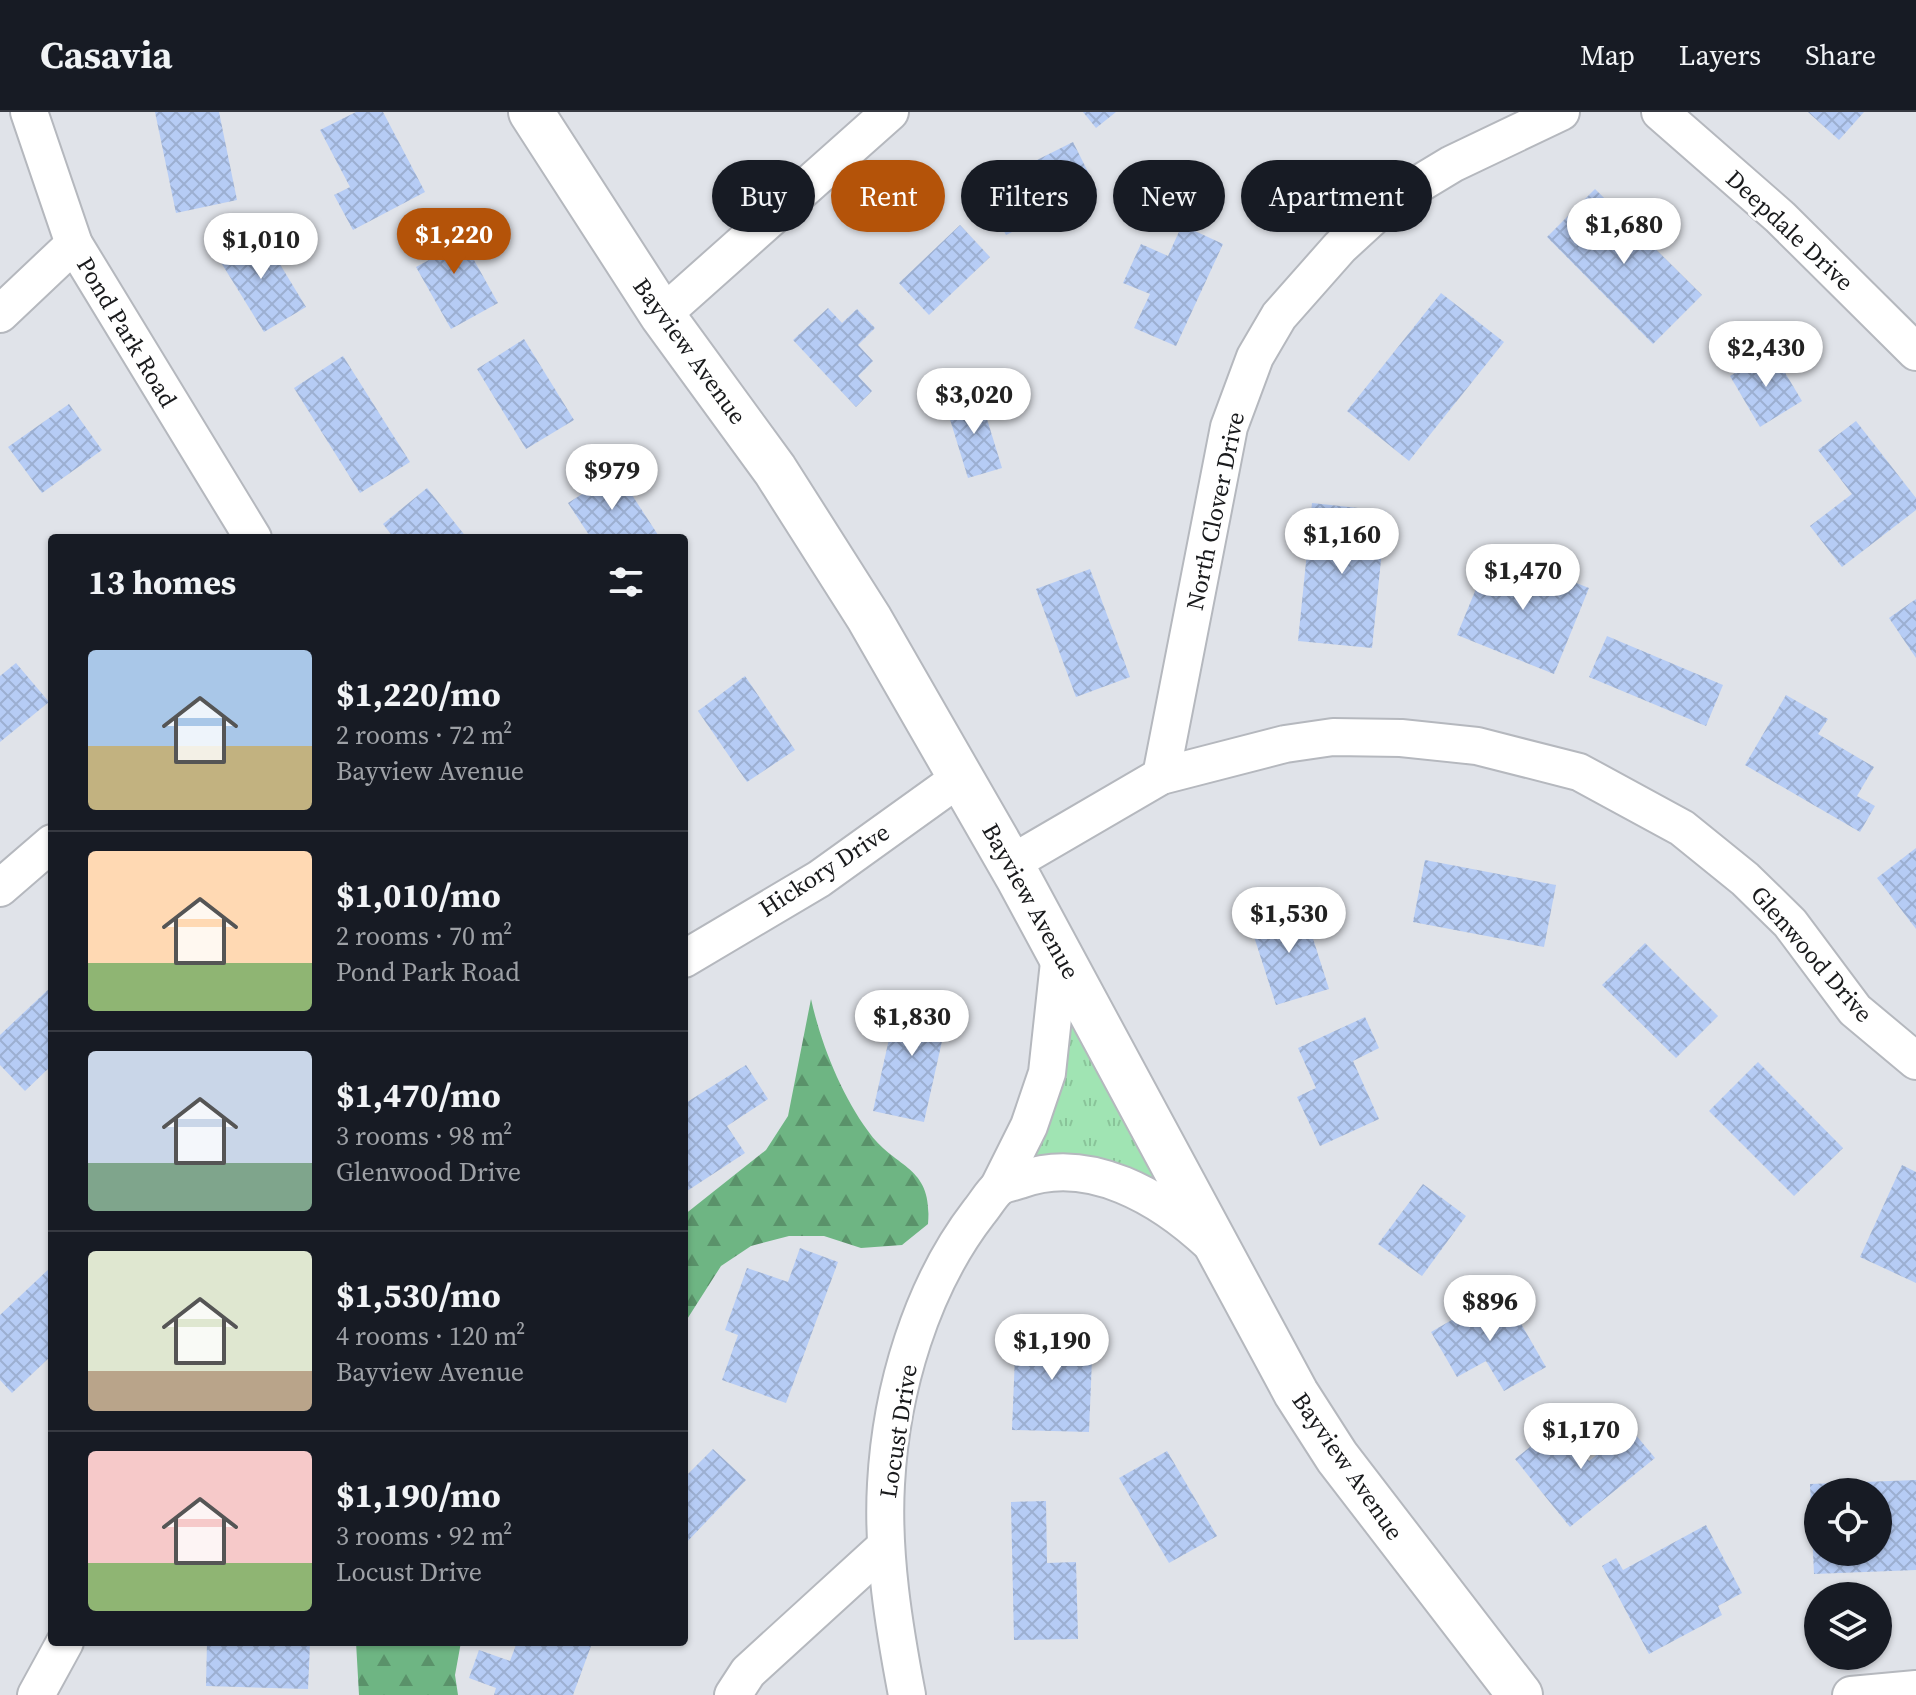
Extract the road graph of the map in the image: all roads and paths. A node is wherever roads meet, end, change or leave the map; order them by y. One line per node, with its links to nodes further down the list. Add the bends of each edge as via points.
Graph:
1 (29, 112): 6 (street, Pond Park Road)
2 (531, 112): 8 (main road, Bayview Avenue)
3 (890, 112): 8 (street)
4 (1561, 112): 11 (street, North Clover Drive, via 1452,164 1389,202 1340,247 1279,316 1255,357 1229,427)
5 (1660, 112): 9 (street, Deepdale Drive, via 1780,217)
6 (74, 244): 7 (street); 10 (street, Pond Park Road)
7 (0, 314)
8 (662, 315): 12 (main road, Bayview Avenue, via 797,503)
9 (1916, 352)
10 (251, 534)
11 (1161, 776): 14 (street, Glenwood Drive); 18 (street, Glenwood Drive, via 1333,737 1477,746 1579,772 1682,828 1745,879 1790,923 1855,1010)
12 (961, 777): 14 (main road, Bayview Avenue); 17 (street, Hickory Drive, via 819,879)
13 (48, 846): 15 (street)
14 (1010, 864): 16 (main road, Bayview Avenue)
15 (0, 888)
16 (1060, 953): 19 (street, Locust Drive, via 1047,1073 1029,1126); 20 (main road, Bayview Avenue)
17 (688, 957)
18 (1916, 1061)
19 (998, 1188): 20 (street, via 1054,1172 1098,1177 1162,1205); 21 (street, Locust Drive, via 936,1281 913,1344 886,1482)
20 (1217, 1249): 27 (main road, Bayview Avenue, via 1337,1457)
21 (886, 1546): 25 (street, via 748,1672); 26 (street, Locust Drive)
22 (63, 1646): 24 (street)
23 (1916, 1689): 28 (street)
24 (36, 1695)
25 (733, 1695)
26 (907, 1695)
27 (1520, 1695)
28 (1851, 1695)

